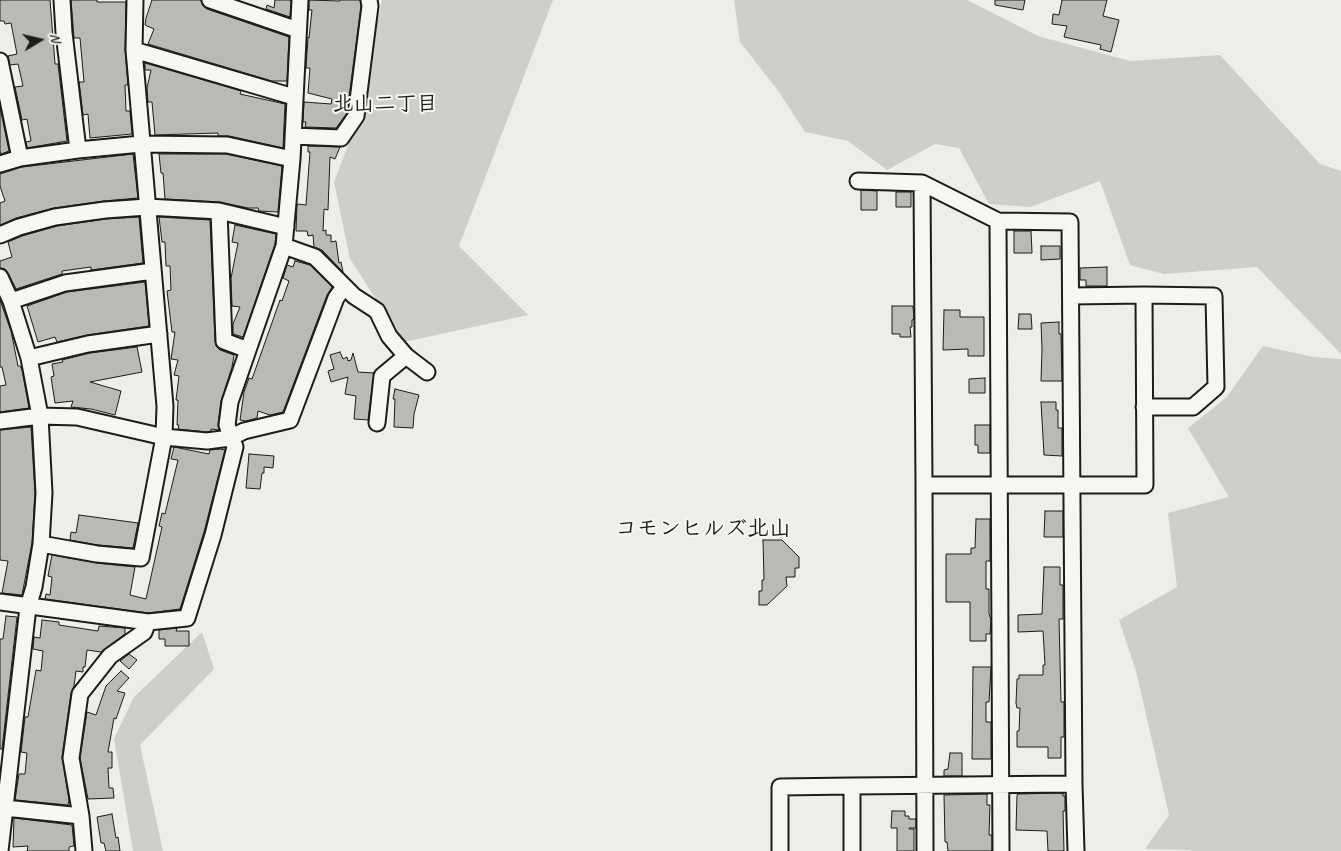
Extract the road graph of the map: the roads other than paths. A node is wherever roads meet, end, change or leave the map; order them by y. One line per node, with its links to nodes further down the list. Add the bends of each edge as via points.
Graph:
1 (62, 0): 12 (street)
2 (135, 0): 7 (street)
3 (210, 0): 6 (street)
4 (300, 0): 6 (street)
5 (369, 0): 10 (street, via 356,116 341,138)
6 (298, 30): 9 (street)
7 (134, 50): 9 (street); 11 (street)
8 (0, 61): 13 (street)
9 (294, 97): 10 (street)
10 (293, 136): 14 (street)
11 (141, 144): 12 (street); 14 (street, via 227,145); 18 (street)
12 (78, 150): 13 (street)
13 (20, 158): 15 (street)
14 (292, 159): 21 (street)
15 (0, 164)
16 (858, 181): 17 (street)
17 (922, 183): 20 (street); 41 (street)
18 (147, 207): 19 (street); 22 (street, via 55,217); 24 (street)
19 (219, 211): 21 (street); 31 (street, via 224,341)
20 (998, 221): 28 (street, via 1070,222); 42 (street)
21 (286, 227): 23 (street)
22 (0, 235)
23 (284, 246): 26 (street, via 316,257); 31 (street)
24 (153, 270): 29 (street, via 65,284); 30 (street)
25 (0, 277): 29 (street)
26 (344, 287): 32 (street, via 377,311 389,336); 40 (street, via 336,298 290,420 244,431)
27 (1144, 295): 28 (street); 35 (street); 35 (street, via 1214,296 1216,388 1193,407)
28 (1071, 296): 43 (street)
29 (10, 301): 33 (street)
30 (159, 334): 33 (street, via 88,344); 39 (street, via 165,406)
31 (248, 350): 40 (street, via 230,402 227,425)
32 (406, 356): 34 (street); 38 (street, via 382,376)
33 (29, 358): 36 (street)
34 (426, 372)
35 (1144, 407): 43 (street, via 1145,485)
36 (40, 416): 37 (street); 39 (street, via 77,418); 44 (street, via 44,493)
37 (0, 421)
38 (377, 423)
39 (164, 437): 40 (street, via 207,441); 44 (street, via 141,558)
40 (230, 438): 47 (street, via 235,447 188,618)
41 (924, 485): 42 (street); 51 (street)
42 (999, 486): 43 (street); 49 (street)
43 (1072, 486): 48 (street)
44 (42, 544): 46 (street)
45 (0, 602): 46 (street)
46 (28, 607): 47 (street); 52 (street)
47 (148, 622): 53 (street, via 144,632 110,656 80,694 71,758)
48 (1074, 784): 49 (street); 60 (street)
49 (1001, 785): 51 (street); 59 (street)
50 (852, 786): 51 (street); 56 (street, via 780,787); 57 (street)
51 (924, 786): 58 (street)
52 (5, 808): 53 (street); 54 (street)
53 (81, 816): 55 (street)
54 (0, 851)
55 (84, 851)
56 (780, 851)
57 (852, 851)
58 (925, 851)
59 (1001, 851)
60 (1076, 851)

